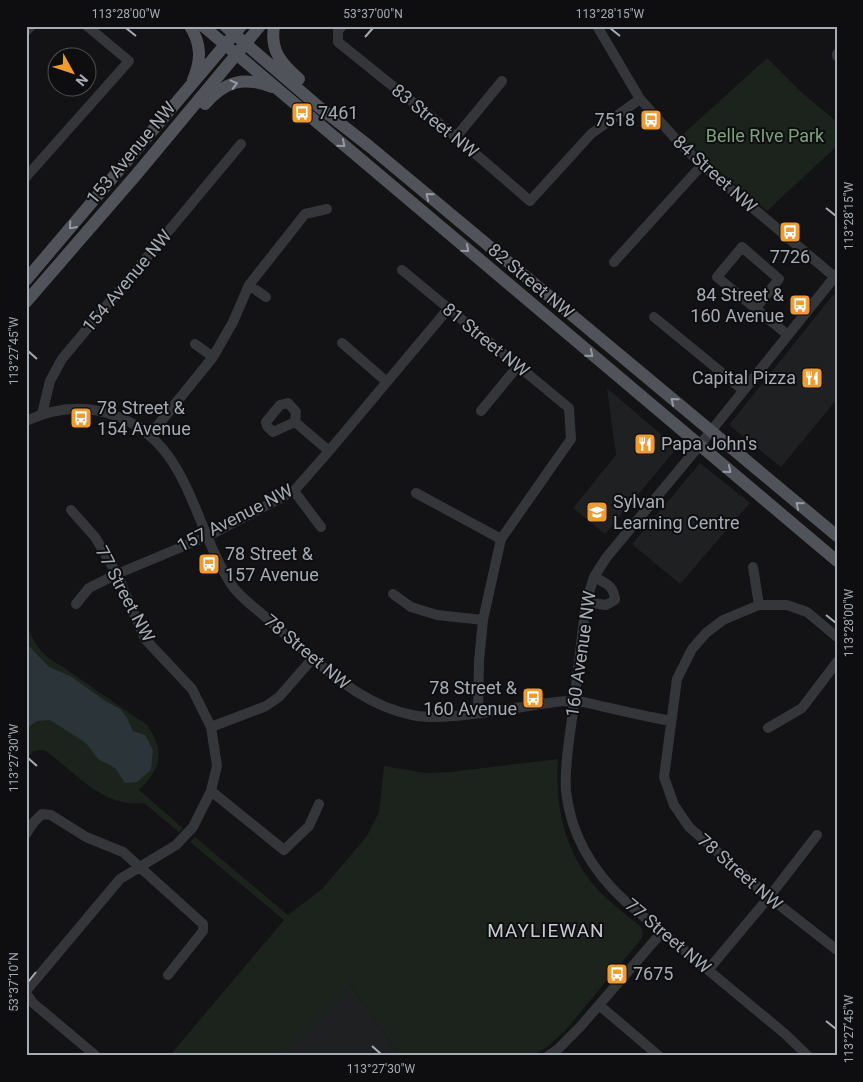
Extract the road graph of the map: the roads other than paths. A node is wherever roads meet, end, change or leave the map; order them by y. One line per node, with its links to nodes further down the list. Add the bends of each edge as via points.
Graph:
1 (31, 26): 10 (street)
2 (88, 26): 23 (street, via 129,61)
3 (190, 26): 16 (main road, via 198,44 200,60 193,81)
4 (202, 26): 12 (main road, 82 Street NW)
5 (260, 26): 11 (main road, 153 Avenue NW)
6 (274, 26): 20 (main road, via 274,48 286,68 339,113)
7 (342, 26): 18 (street, 83 Street NW, via 338,31 338,42)
8 (597, 26): 17 (street, 84 Street NW)
9 (233, 29): 11 (main road, 82 Street NW); 12 (main road, 153 Avenue NW)
10 (26, 31)
11 (245, 44): 13 (main road, 153 Avenue NW); 20 (main road, 82 Street NW)
12 (225, 46): 13 (main road, 82 Street NW); 16 (main road, 153 Avenue NW)
13 (236, 55): 15 (main road, 82 Street NW); 22 (main road, 153 Avenue NW)
14 (502, 81): 18 (street)
15 (278, 90): 22 (main road, one-way to 15, via 168,147 215,92 240,81); 48 (main road, 82 Street NW, one-way to 48)
16 (183, 96): 28 (main road, 153 Avenue NW, one-way to 28)
17 (640, 99): 18 (street, 83 Street NW, via 591,134 530,201); 21 (street, 84 Street NW)
18 (456, 137)
19 (241, 144): 43 (street, 154 Avenue NW, via 62,359 50,381)
20 (369, 146): 46 (main road, 82 Street NW, one-way to 20)
21 (702, 165): 25 (street); 27 (street, 84 Street NW)
22 (136, 175): 31 (main road, 153 Avenue NW)
23 (26, 177)
24 (327, 209): 29 (street, via 305,214)
25 (614, 262)
26 (402, 270): 32 (street, 81 Street NW)
27 (836, 277): 35 (street, 160 Avenue NW)
28 (26, 280)
29 (249, 285): 30 (street); 38 (street)
30 (266, 296)
31 (26, 302)
32 (448, 309): 39 (street, 81 Street NW); 40 (street, 157 Avenue NW)
33 (755, 309): 33 (street, via 716,277 742,247 779,279); 35 (street)
34 (654, 317): 41 (street)
35 (788, 335): 41 (street, 160 Avenue NW)
36 (342, 343): 40 (street)
37 (195, 344): 38 (street)
38 (213, 357): 47 (street)
39 (518, 366): 42 (street); 56 (street, 81 Street NW, via 569,408 571,439)
40 (387, 382): 49 (street, 157 Avenue NW)
41 (743, 390): 46 (street, 160 Avenue NW)
42 (481, 411)
43 (42, 414): 44 (street); 47 (street, 78 Street NW, via 59,410 98,410 133,423)
44 (26, 421)
45 (295, 422): 49 (street)
46 (711, 430): 48 (street, 160 Avenue NW); 55 (main road, 82 Street NW, one-way to 46)
47 (150, 435): 54 (street, 78 Street NW, via 177,469)
48 (699, 446): 57 (main road, 82 Street NW, one-way to 57); 60 (street, 160 Avenue NW, via 606,558)
49 (329, 451): 50 (street, 157 Avenue NW)
50 (294, 491): 53 (street); 54 (street, 157 Avenue NW)
51 (416, 493): 56 (street)
52 (71, 510): 59 (street, 77 Street NW, via 95,537)
53 (322, 527)
54 (208, 536): 59 (street, 157 Avenue NW); 67 (street, 78 Street NW, via 232,585)
55 (837, 536)
56 (501, 539): 65 (street)
57 (837, 561)
58 (753, 566): 64 (street)
59 (117, 574): 63 (street, 157 Avenue NW, via 89,588); 72 (street, 77 Street NW, via 145,639 192,689)
60 (594, 578): 62 (street, 160 Avenue NW); 62 (street, via 610,586 615,600 606,605)
61 (393, 594): 65 (street, via 411,607 437,616)
62 (586, 602): 69 (street, 160 Avenue NW)
63 (76, 604)
64 (759, 605): 66 (street, via 787,605 807,612); 71 (street, via 723,620 692,650 678,678)
65 (483, 620): 70 (street)
66 (837, 637)
67 (313, 658): 70 (street, 78 Street NW, via 354,692 384,708 414,716); 72 (street, via 279,697 266,706)
68 (837, 662): 73 (street, via 802,708)
69 (574, 701): 70 (street, 78 Street NW); 71 (street, 78 Street NW); 74 (street, 160 Avenue NW)
70 (478, 713)
71 (672, 721): 80 (street, 78 Street NW, via 664,777 674,805 689,827)
72 (211, 727): 75 (street, 77 Street NW, via 217,766)
73 (768, 728)
74 (566, 790): 81 (street, 77 Street NW, via 571,818 594,867 607,885)
75 (211, 791): 76 (street, via 284,850 308,826); 79 (street, 77 Street NW, via 193,827 176,845)
76 (319, 804)
77 (26, 834): 79 (street, via 42,814 52,814 86,837 123,852)
78 (816, 835): 80 (street)
79 (137, 867): 84 (street, via 203,924 203,931); 85 (street, 77 Street NW, via 120,879)
80 (769, 898): 82 (street, 78 Street NW); 83 (street)
81 (662, 932): 83 (street, 77 Street NW); 86 (street)
82 (837, 950)
83 (708, 970): 90 (street, 77 Street NW)
84 (168, 975)
85 (26, 992): 87 (street, via 33,1003)
86 (599, 1005): 88 (street, via 570,1038); 89 (street)
87 (95, 1055)
88 (548, 1056)
89 (659, 1056)
90 (808, 1056)

